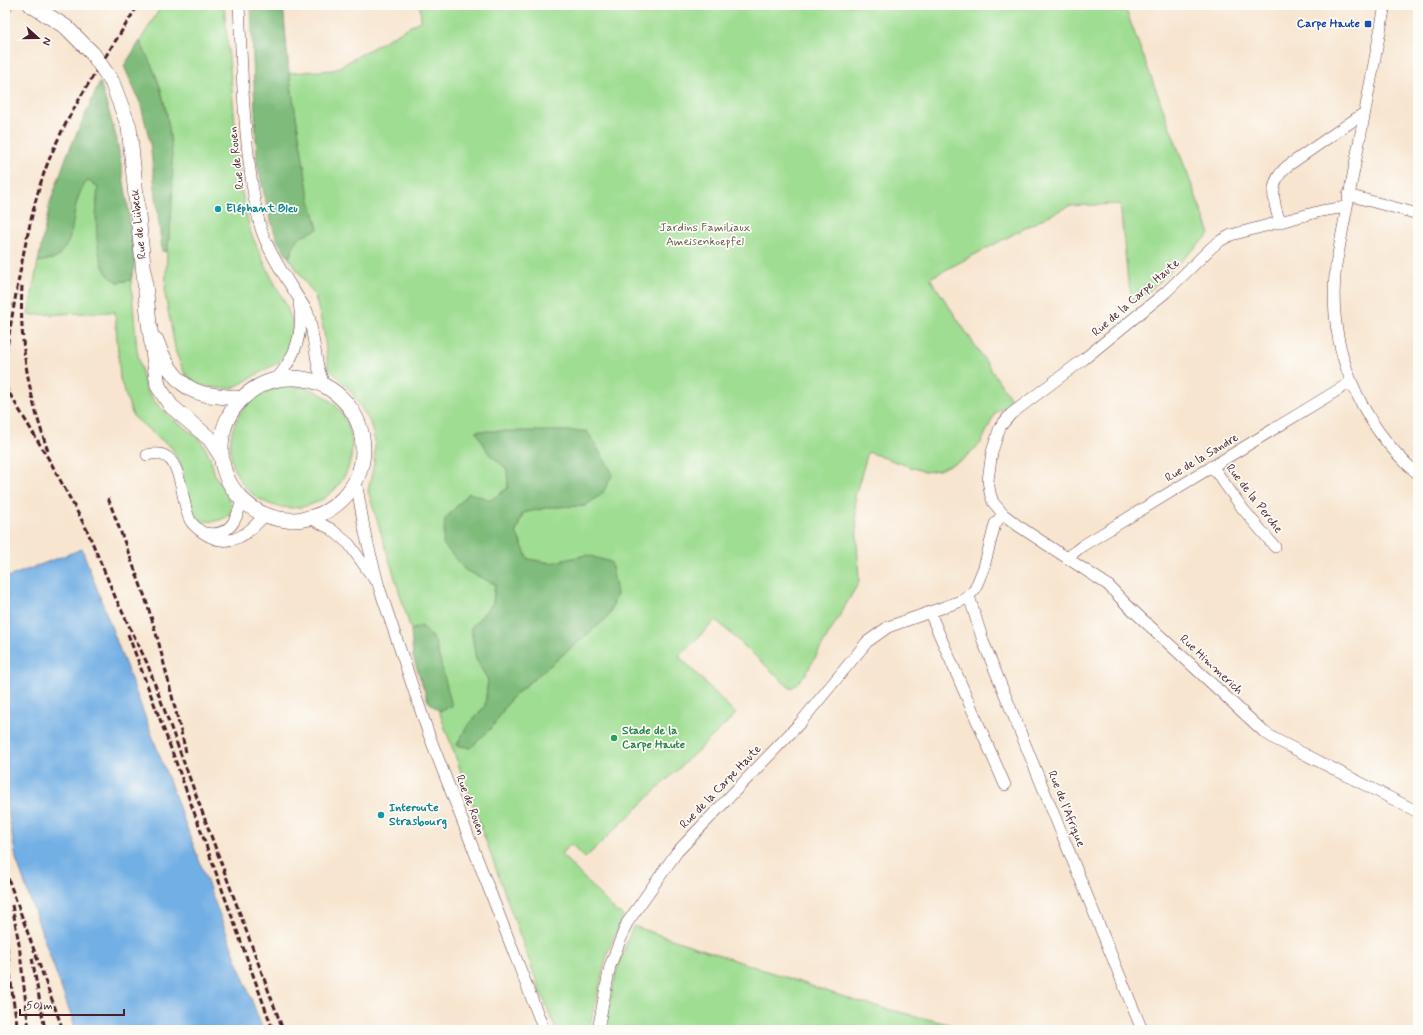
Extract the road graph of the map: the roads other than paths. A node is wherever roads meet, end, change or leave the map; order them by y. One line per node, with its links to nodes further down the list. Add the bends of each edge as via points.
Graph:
1 (7, 5): 5 (street)
2 (32, 5): 12 (main road, Rue de Lübeck, bridge, via 66,27 93,54 112,82 129,127)
3 (239, 5): 11 (street, Rue de Rouen, via 246,127 256,204 263,236 273,258)
4 (1385, 5): 6 (street)
5 (5, 9)
6 (1364, 113): 7 (street); 10 (street, via 1279,174 1273,194)
7 (1348, 195): 8 (street); 9 (street)
8 (1346, 207): 10 (street, Rue de la Carpe Haute); 14 (street, via 1334,286 1334,309 1336,330)
9 (1418, 214)
10 (1280, 223): 23 (street, Rue de la Carpe Haute, via 1220,240 1166,292 1008,417 996,438 988,480 993,502)
11 (299, 298): 13 (street, Rue de Rouen, via 301,313 298,342 285,369); 15 (street, Rue de Rouen, via 310,320)
12 (149, 323): 16 (main road, via 160,353 180,381 204,394); 18 (main road, Rue de Lübeck, via 158,386 171,406 210,439)
13 (276, 379): 15 (main road, via 304,378); 16 (main road, via 261,384)
14 (1351, 382): 19 (street, Rue de la Sandre); 20 (street, via 1384,439)
15 (324, 385): 21 (main road, via 345,401 360,425 363,457)
16 (241, 399): 18 (main road, via 224,427)
17 (147, 455): 26 (street, via 163,455 174,464 190,521)
18 (221, 456): 22 (main road, via 226,476)
19 (1212, 466): 27 (street, Rue de la Perche, via 1242,509); 28 (street, Rue de la Sandre, via 1082,546)
20 (1418, 474)
21 (356, 481): 25 (main road, via 338,503); 29 (street, Rue de Rouen, via 365,533)
22 (242, 500): 24 (main road); 26 (street, via 233,524 216,534)
23 (1003, 514): 28 (street, Rue Himmerich); 30 (street, via 995,524 984,567 975,589)
24 (265, 515): 25 (main road, via 282,520); 26 (street, via 246,533 227,541 220,541)
25 (310, 518): 29 (street, Rue de Rouen, via 331,529 350,544)
26 (202, 532)
27 (1275, 547)
28 (1067, 558): 33 (street, Rue Himmerich, via 1108,585 1264,732)
29 (379, 587): 34 (street, Rue de Rouen, via 429,735)
30 (969, 596): 31 (street, Rue de la Carpe Haute, via 961,602); 36 (street, Rue de l'Afrique, via 986,648)
31 (930, 613): 32 (street); 35 (street, Rue de la Carpe Haute, via 888,627 867,642 800,723 678,852 627,923 610,966)
32 (1005, 785)
33 (1418, 812)
34 (544, 1030)
35 (598, 1030)
36 (1142, 1030)

